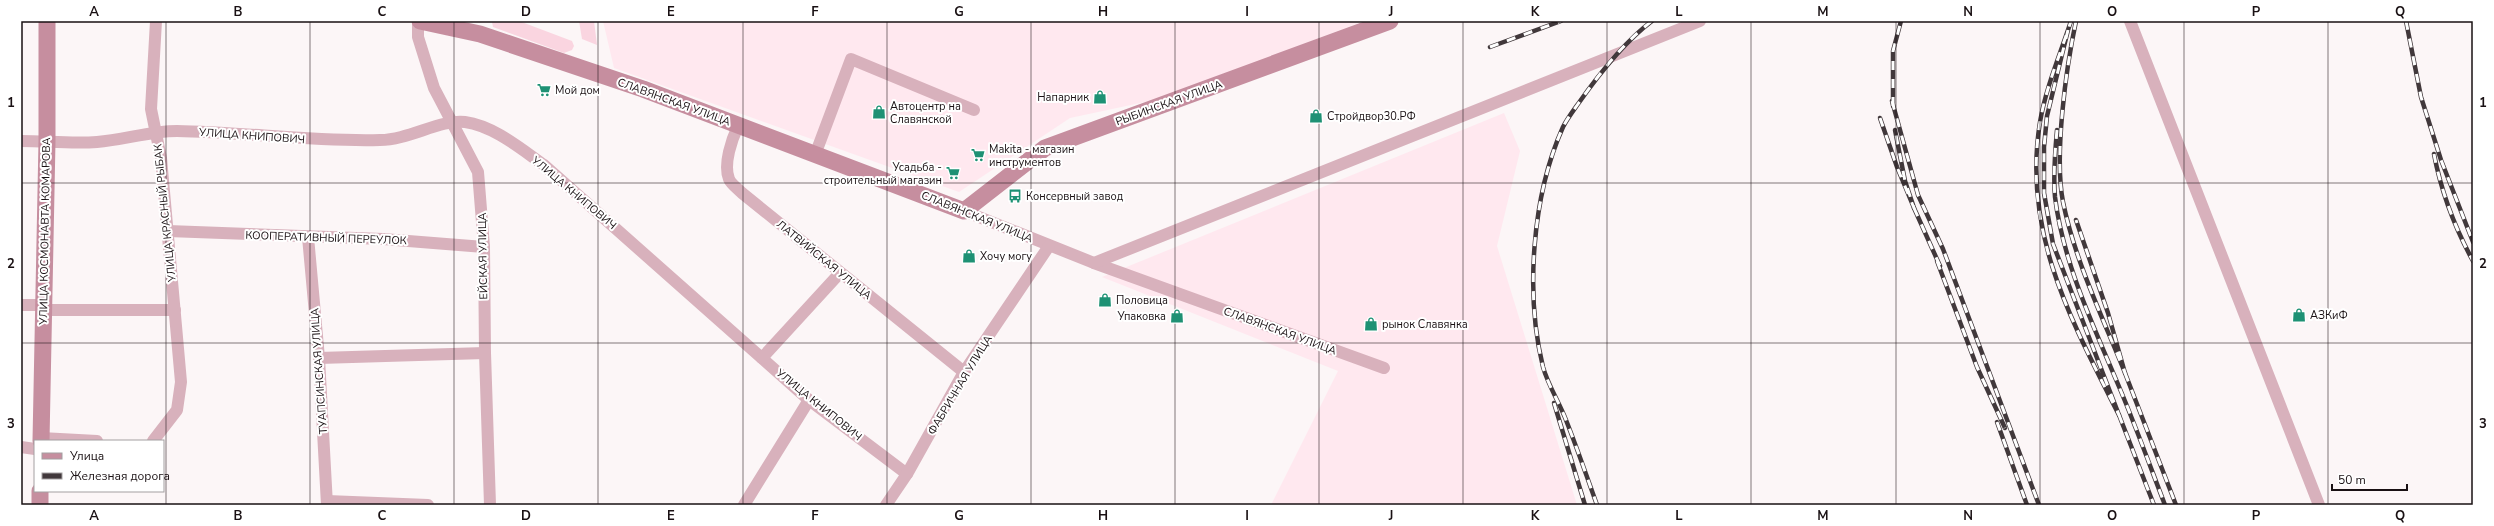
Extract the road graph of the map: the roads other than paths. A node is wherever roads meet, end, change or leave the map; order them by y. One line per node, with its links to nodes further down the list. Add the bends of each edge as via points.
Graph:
1 (47, 21): 12 (main road, УЛИЦА КОСМОНАВТА КОМАРОВА)
2 (156, 21): 10 (street, УЛИЦА КРАСНЫЙ РЫБАК, via 151,109)
3 (419, 21): 8 (street, ЕЙСКАЯ УЛИЦА, via 418,37 424,62 434,88); 9 (main road, СЛАВЯНСКАЯ УЛИЦА, via 480,34 643,90)
4 (1390, 21): 14 (main road, РЫБИНСКАЯ УЛИЦА, via 1045,148)
5 (1700, 21): 19 (street)
6 (2130, 21): 42 (street)
7 (974, 110): 13 (street, via 851,59)
8 (452, 121): 10 (street, УЛИЦА КНИПОВИЧ, via 417,134 382,140 335,141 180,131); 18 (street, ЕЙСКАЯ УЛИЦА, via 478,172); 26 (street, УЛИЦА КНИПОВИЧ, via 467,122 485,129 513,143 544,165)
9 (738, 126): 13 (main road, СЛАВЯНСКАЯ УЛИЦА); 20 (street, ЛАТВИЙСКАЯ УЛИЦА, via 732,139 729,179 742,193)
10 (155, 132): 12 (street, УЛИЦА КНИПОВИЧ, via 123,140); 15 (street, УЛИЦА КРАСНЫЙ РЫБАК, via 160,144)
11 (21, 141): 12 (street, УЛИЦА КНИПОВИЧ)
12 (47, 141): 22 (main road, УЛИЦА КОСМОНАВТА КОМАРОВА)
13 (815, 155): 14 (main road, СЛАВЯНСКАЯ УЛИЦА)
14 (964, 212): 17 (street, СЛАВЯНСКАЯ УЛИЦА)
15 (168, 232): 16 (street, КООПЕРАТИВНЫЙ ПЕРЕУЛОК); 23 (street, УЛИЦА КРАСНЫЙ РЫБАК)
16 (308, 237): 18 (street, КООПЕРАТИВНЫЙ ПЕРЕУЛОК, via 383,239); 25 (street, ТУАПСИНСКАЯ УЛИЦА)
17 (1049, 246): 19 (street, СЛАВЯНСКАЯ УЛИЦА); 28 (street, ФАБРИЧНАЯ УЛИЦА)
18 (484, 247): 24 (street, ЕЙСКАЯ УЛИЦА)
19 (1094, 263): 27 (street, СЛАВЯНСКАЯ УЛИЦА)
20 (839, 274): 26 (street); 28 (street, ЛАТВИЙСКАЯ УЛИЦА)
21 (21, 305): 22 (street)
22 (43, 307): 23 (street); 30 (main road, УЛИЦА КОСМОНАВТА КОМАРОВА)
23 (175, 310): 31 (street, УЛИЦА КРАСНЫЙ РЫБАК, via 181,382 177,410)
24 (485, 353): 25 (street); 39 (street, ЕЙСКАЯ УЛИЦА)
25 (319, 358): 36 (street, ТУАПСИНСКАЯ УЛИЦА)
26 (762, 358): 29 (street, УЛИЦА КНИПОВИЧ)
27 (1384, 368)
28 (964, 372): 34 (street, ФАБРИЧНАЯ УЛИЦА)
29 (810, 400): 34 (street, УЛИЦА КНИПОВИЧ); 40 (street)
30 (39, 440)
31 (154, 440)
32 (34, 444): 33 (street)
33 (21, 447)
34 (907, 474): 41 (street, ФАБРИЧНАЯ УЛИЦА)
35 (40, 492): 37 (main road)
36 (327, 503): 38 (street)
37 (40, 505)
38 (428, 505)
39 (490, 505)
40 (744, 505)
41 (886, 505)
42 (2319, 505)

